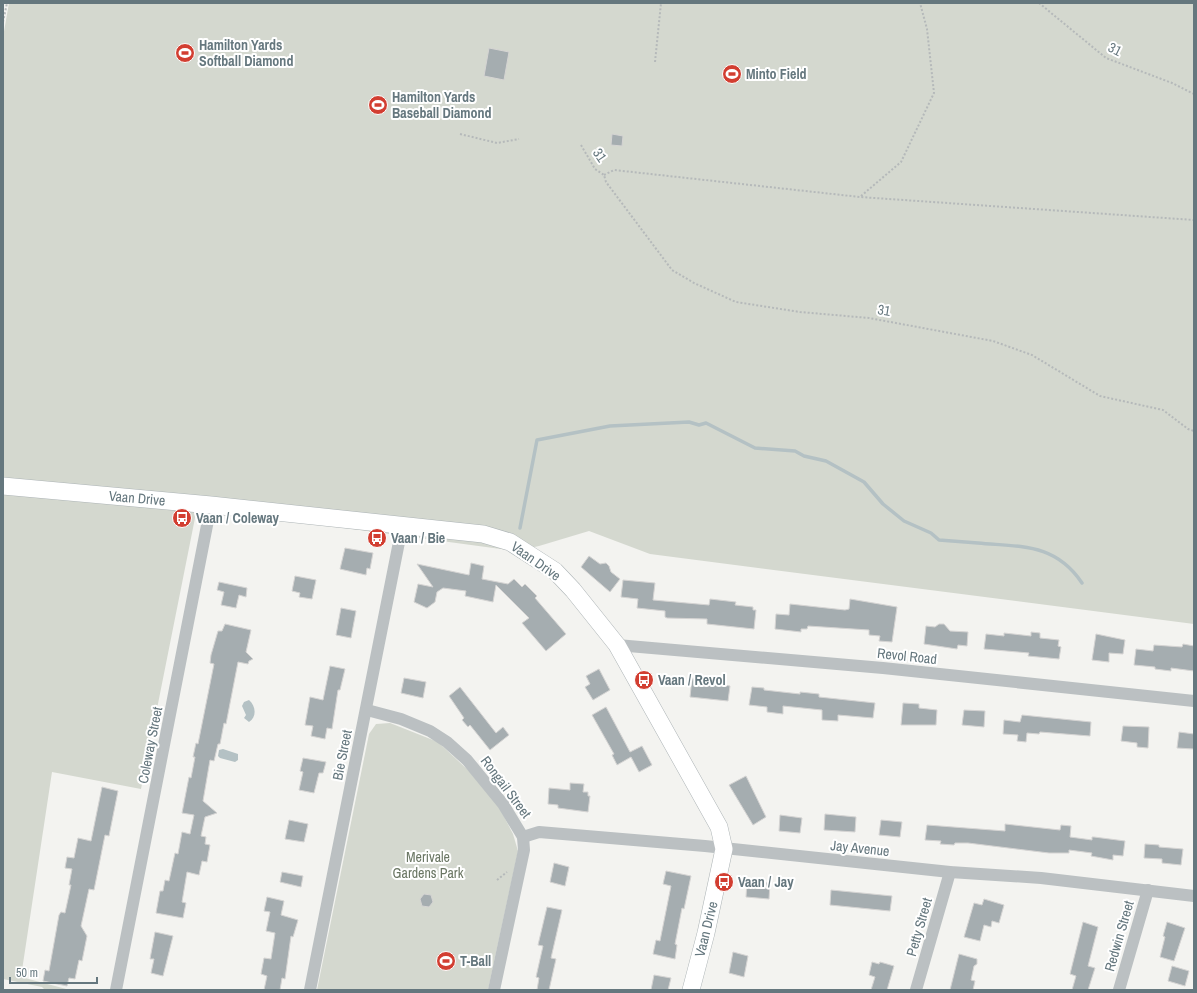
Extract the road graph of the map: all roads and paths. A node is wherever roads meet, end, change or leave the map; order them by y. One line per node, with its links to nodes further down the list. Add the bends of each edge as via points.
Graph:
1 (7, 3): 5 (path)
2 (661, 3): 6 (path)
3 (920, 3): 12 (path, via 927,29 934,93 901,162)
4 (1039, 3): 7 (path, 31, via 1106,58)
5 (3, 22)
6 (655, 62)
7 (1194, 94)
8 (460, 134): 9 (path, via 497,143)
9 (519, 139)
10 (581, 145): 11 (path, 31, via 595,169)
11 (604, 175): 12 (path, 31, via 614,170); 14 (path, 31, via 606,182 672,270 736,302 800,312 869,318 993,341 1032,355 1100,396 1163,410)
12 (860, 197): 13 (path, 31)
13 (1194, 220)
14 (1194, 431)
15 (3, 486): 16 (street, Vaan Drive)
16 (211, 505): 17 (street, Vaan Drive); 26 (street, Coleway Street)
17 (402, 527): 18 (street, Vaan Drive, via 483,534 510,542 555,571); 20 (street, Bie Street)
18 (617, 645): 19 (street, Revol Road, via 883,668); 22 (street, Vaan Drive, via 719,826)
19 (1194, 701)
20 (366, 710): 21 (street, Rongail Street, via 430,730 447,742 467,760 504,804); 27 (street, Bie Street)
21 (524, 837): 22 (street, Jay Avenue, via 539,832); 28 (street, Rongail Street, via 524,850)
22 (724, 849): 23 (street, Jay Avenue); 29 (street, Vaan Drive)
23 (950, 872): 24 (street, Jay Avenue, via 1041,878); 30 (street, Petty Street)
24 (1148, 890): 25 (street, Jay Avenue); 31 (street, Redwin Street)
25 (1194, 896)
26 (116, 990)
27 (310, 990)
28 (494, 990)
29 (691, 990)
30 (916, 990)
31 (1119, 990)

